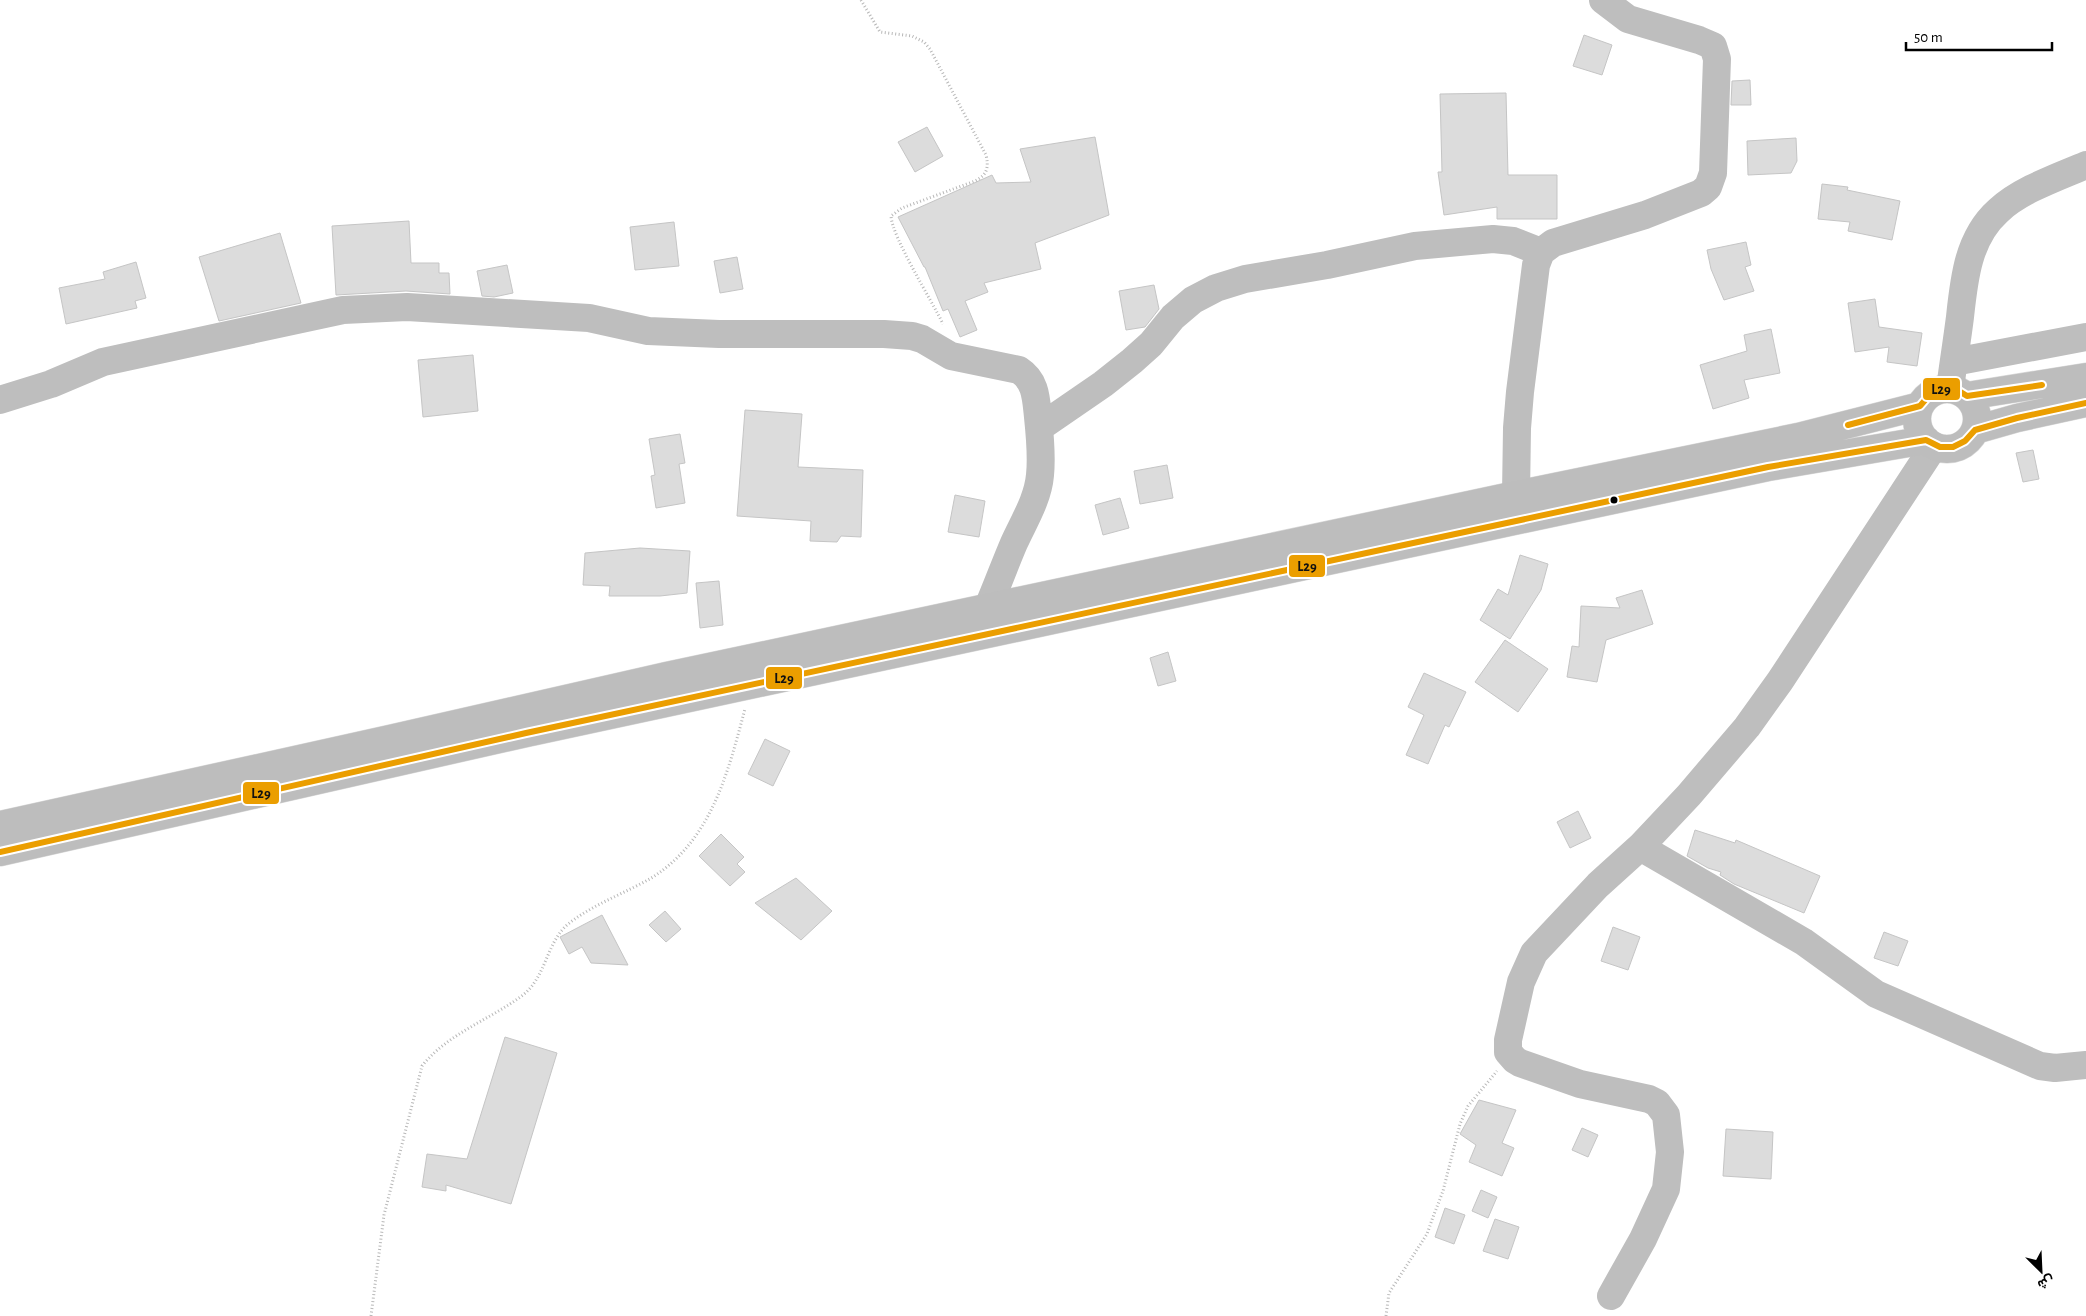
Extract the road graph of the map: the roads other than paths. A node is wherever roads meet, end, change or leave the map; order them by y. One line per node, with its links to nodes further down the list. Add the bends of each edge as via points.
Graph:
1 (1603, 0): 3 (street, via 1628,19 1713,46 1718,78 1712,181 1700,193 1674,205 1553,242)
2 (2086, 165): 5 (street, via 2012,201 1982,229 1966,271)
3 (1541, 252): 11 (street, via 1513,241 1493,239 1416,246 1245,279 1216,288 1193,300 1173,317 1151,344 1103,384); 14 (street, via 1536,265 1520,392)
4 (2086, 337): 5 (street)
5 (1954, 362): 7 (street)
6 (2086, 377): 7 (highway)
7 (1958, 392): 10 (highway, via 1932,392); 12 (highway, via 1976,411)
8 (0, 400): 11 (street, via 124,357 343,310 407,308 589,318 648,331 912,336 951,356 1019,370 1027,375 1036,395)
9 (2086, 403): 12 (highway)
10 (1920, 406): 13 (highway, via 1917,414 1920,433); 14 (highway, via 1798,438)
11 (1039, 428): 15 (street, via 1040,477 1031,507)
12 (1975, 430): 13 (highway, via 1962,445 1953,448)
13 (1930, 443): 17 (street, via 1780,681 1747,727); 18 (highway, via 1721,477 752,684)
14 (1516, 495): 15 (highway)
15 (988, 608): 16 (highway)
16 (0, 825)
17 (1640, 846): 19 (street, via 1804,942 1876,994 2040,1066); 20 (street, via 1534,953 1521,982 1508,1040 1508,1052 1520,1063 1580,1084 1649,1099 1658,1103 1666,1114 1670,1152 1666,1188 1643,1239)
18 (0, 852)
19 (2086, 1065)
20 (1611, 1296)

